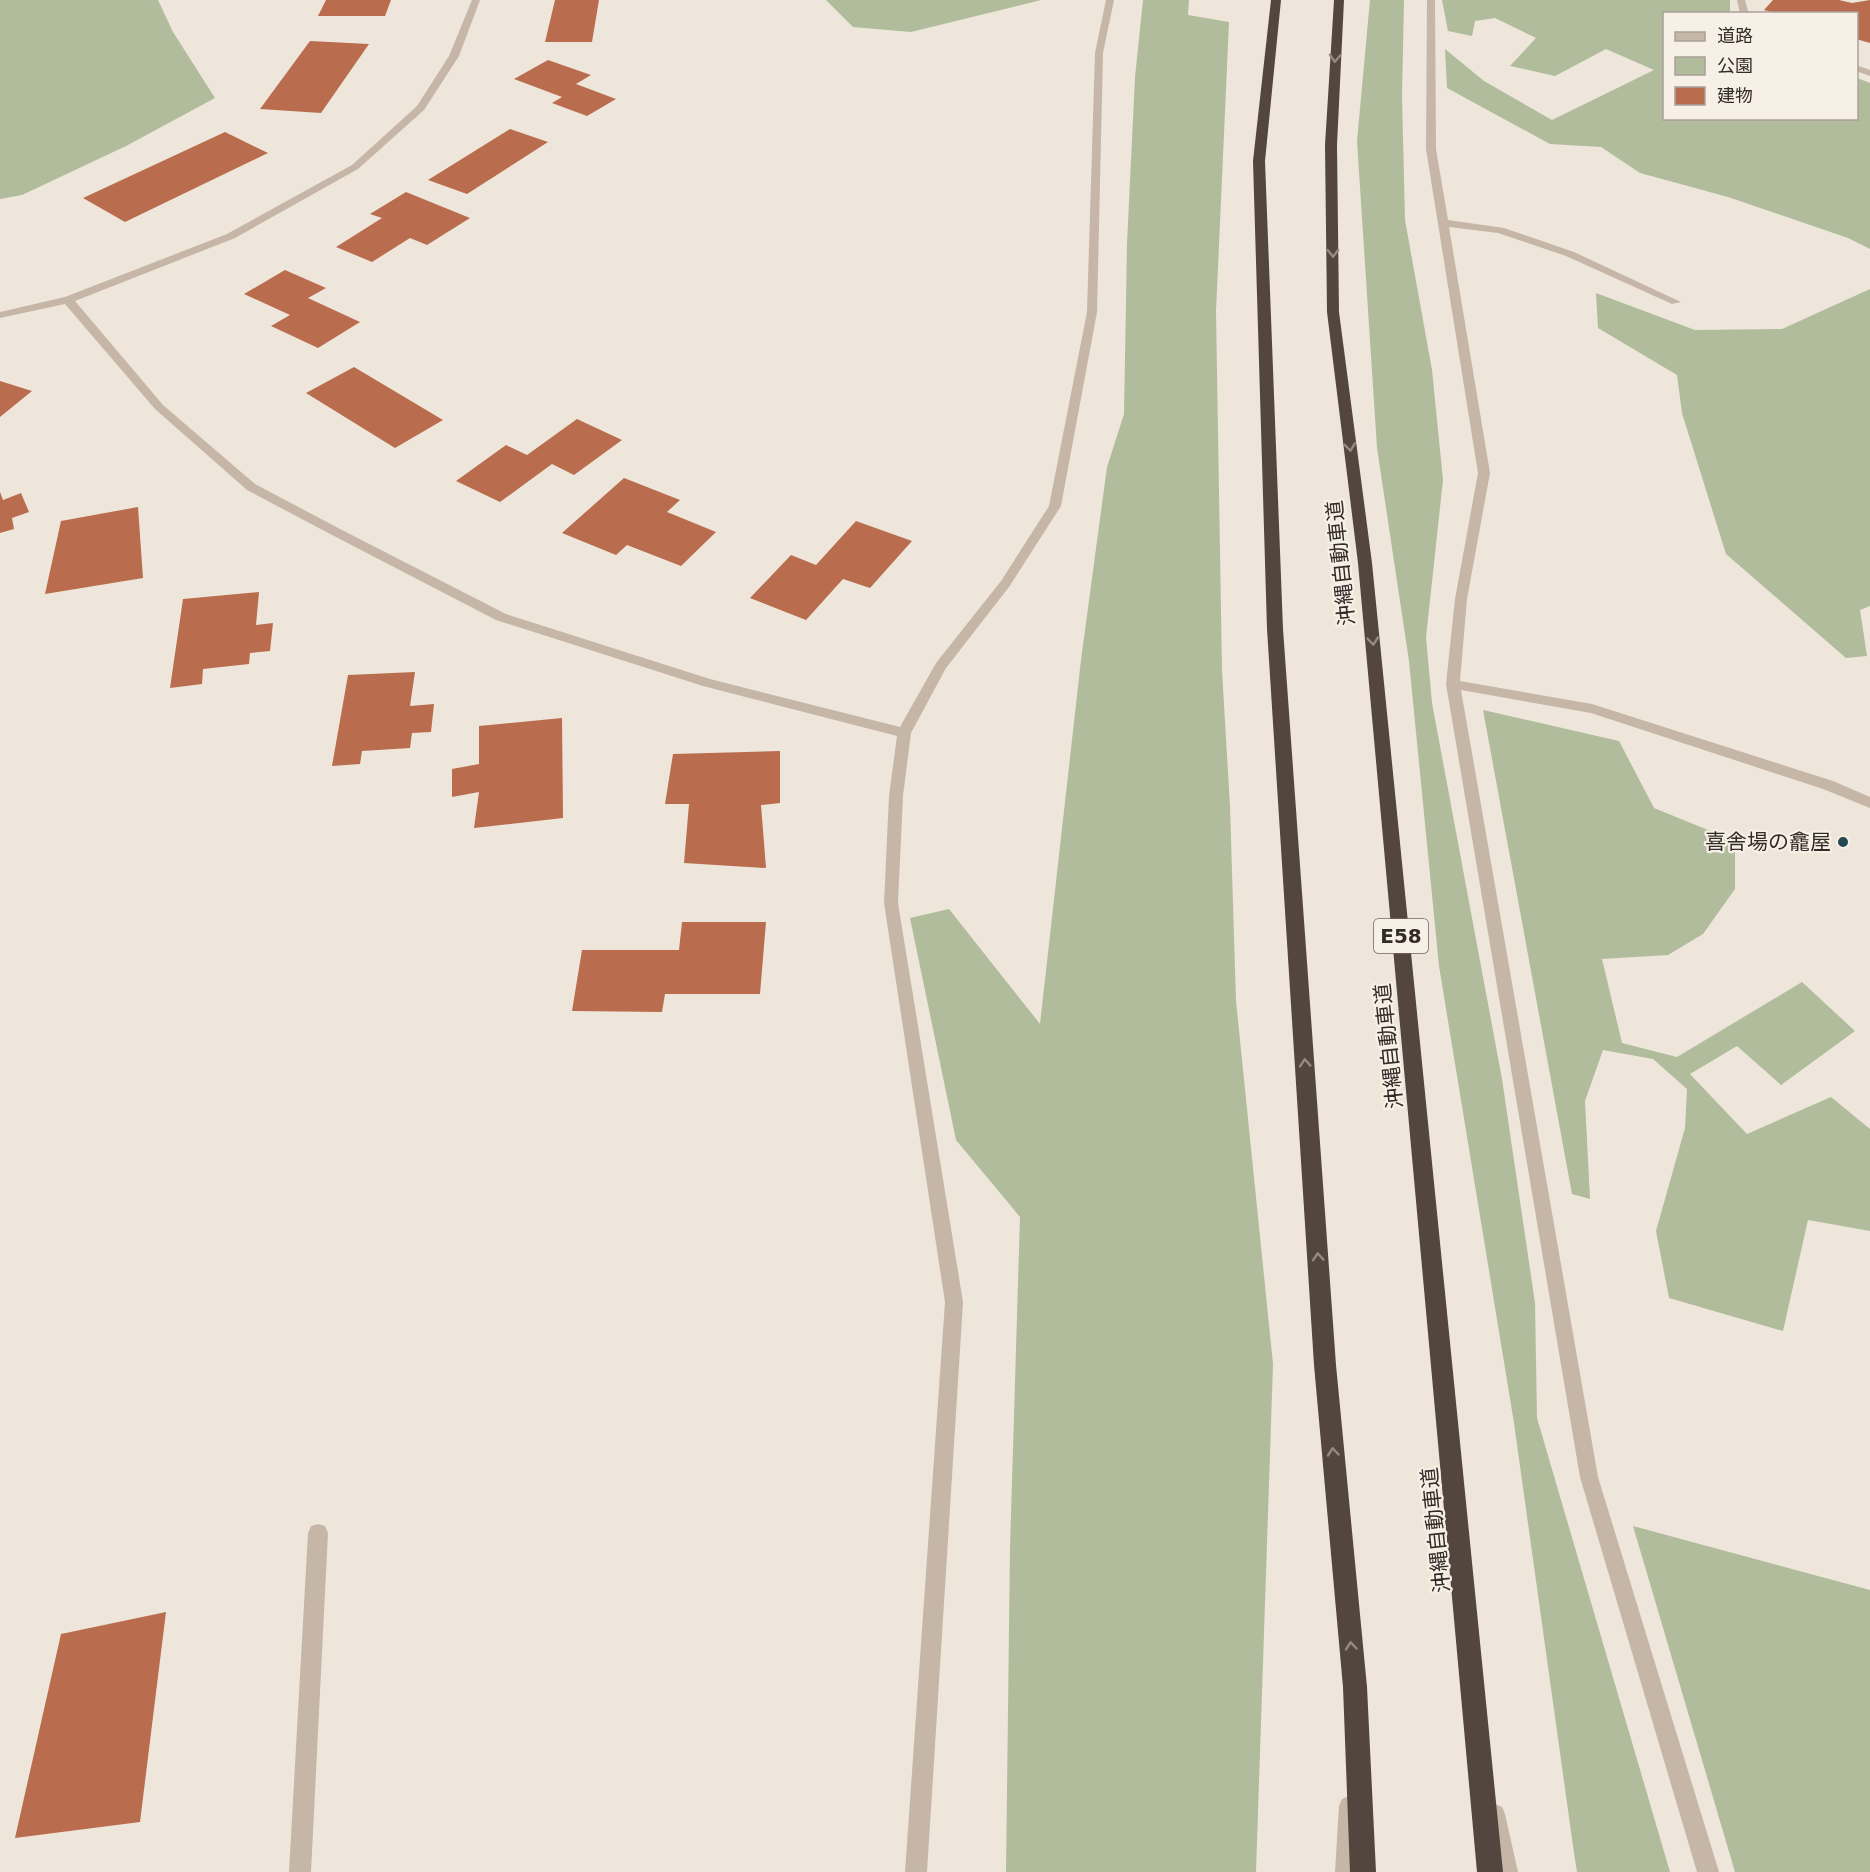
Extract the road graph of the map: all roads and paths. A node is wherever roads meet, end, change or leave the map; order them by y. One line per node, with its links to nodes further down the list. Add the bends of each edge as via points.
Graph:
1 (476, 0): 7 (street, via 454,56 421,108 356,167 231,236)
2 (1110, 0): 11 (street, via 1099,54 1092,312 1055,506 1005,584 941,666)
3 (1276, 0): 14 (highway, one-way to 3, via 1324,1354 1275,629 1259,162)
4 (1339, 0): 15 (highway, 沖縄自動車道 / E58, one-way to 15, via 1331,145 1333,312 1365,563)
5 (1431, 0): 6 (street, via 1431,149)
6 (1444, 224): 8 (street, via 1500,230 1570,254); 10 (street, via 1484,473 1461,599)
7 (69, 300): 9 (street); 11 (street, via 175,422 251,487 336,532 501,617 708,683)
8 (1676, 302)
9 (0, 315)
10 (1453, 684): 12 (street, via 1592,709 1828,785); 22 (street, via 1589,1477)
11 (904, 733): 17 (street, via 896,796 891,903 954,1302)
12 (1870, 803)
13 (318, 1533): 16 (street)
14 (1355, 1687): 18 (street); 19 (highway)
15 (1477, 1723): 20 (highway, 沖縄自動車道 / E58); 21 (street)
16 (300, 1872)
17 (916, 1872)
18 (1346, 1872)
19 (1363, 1872)
20 (1490, 1872)
21 (1507, 1872)
22 (1708, 1872)

